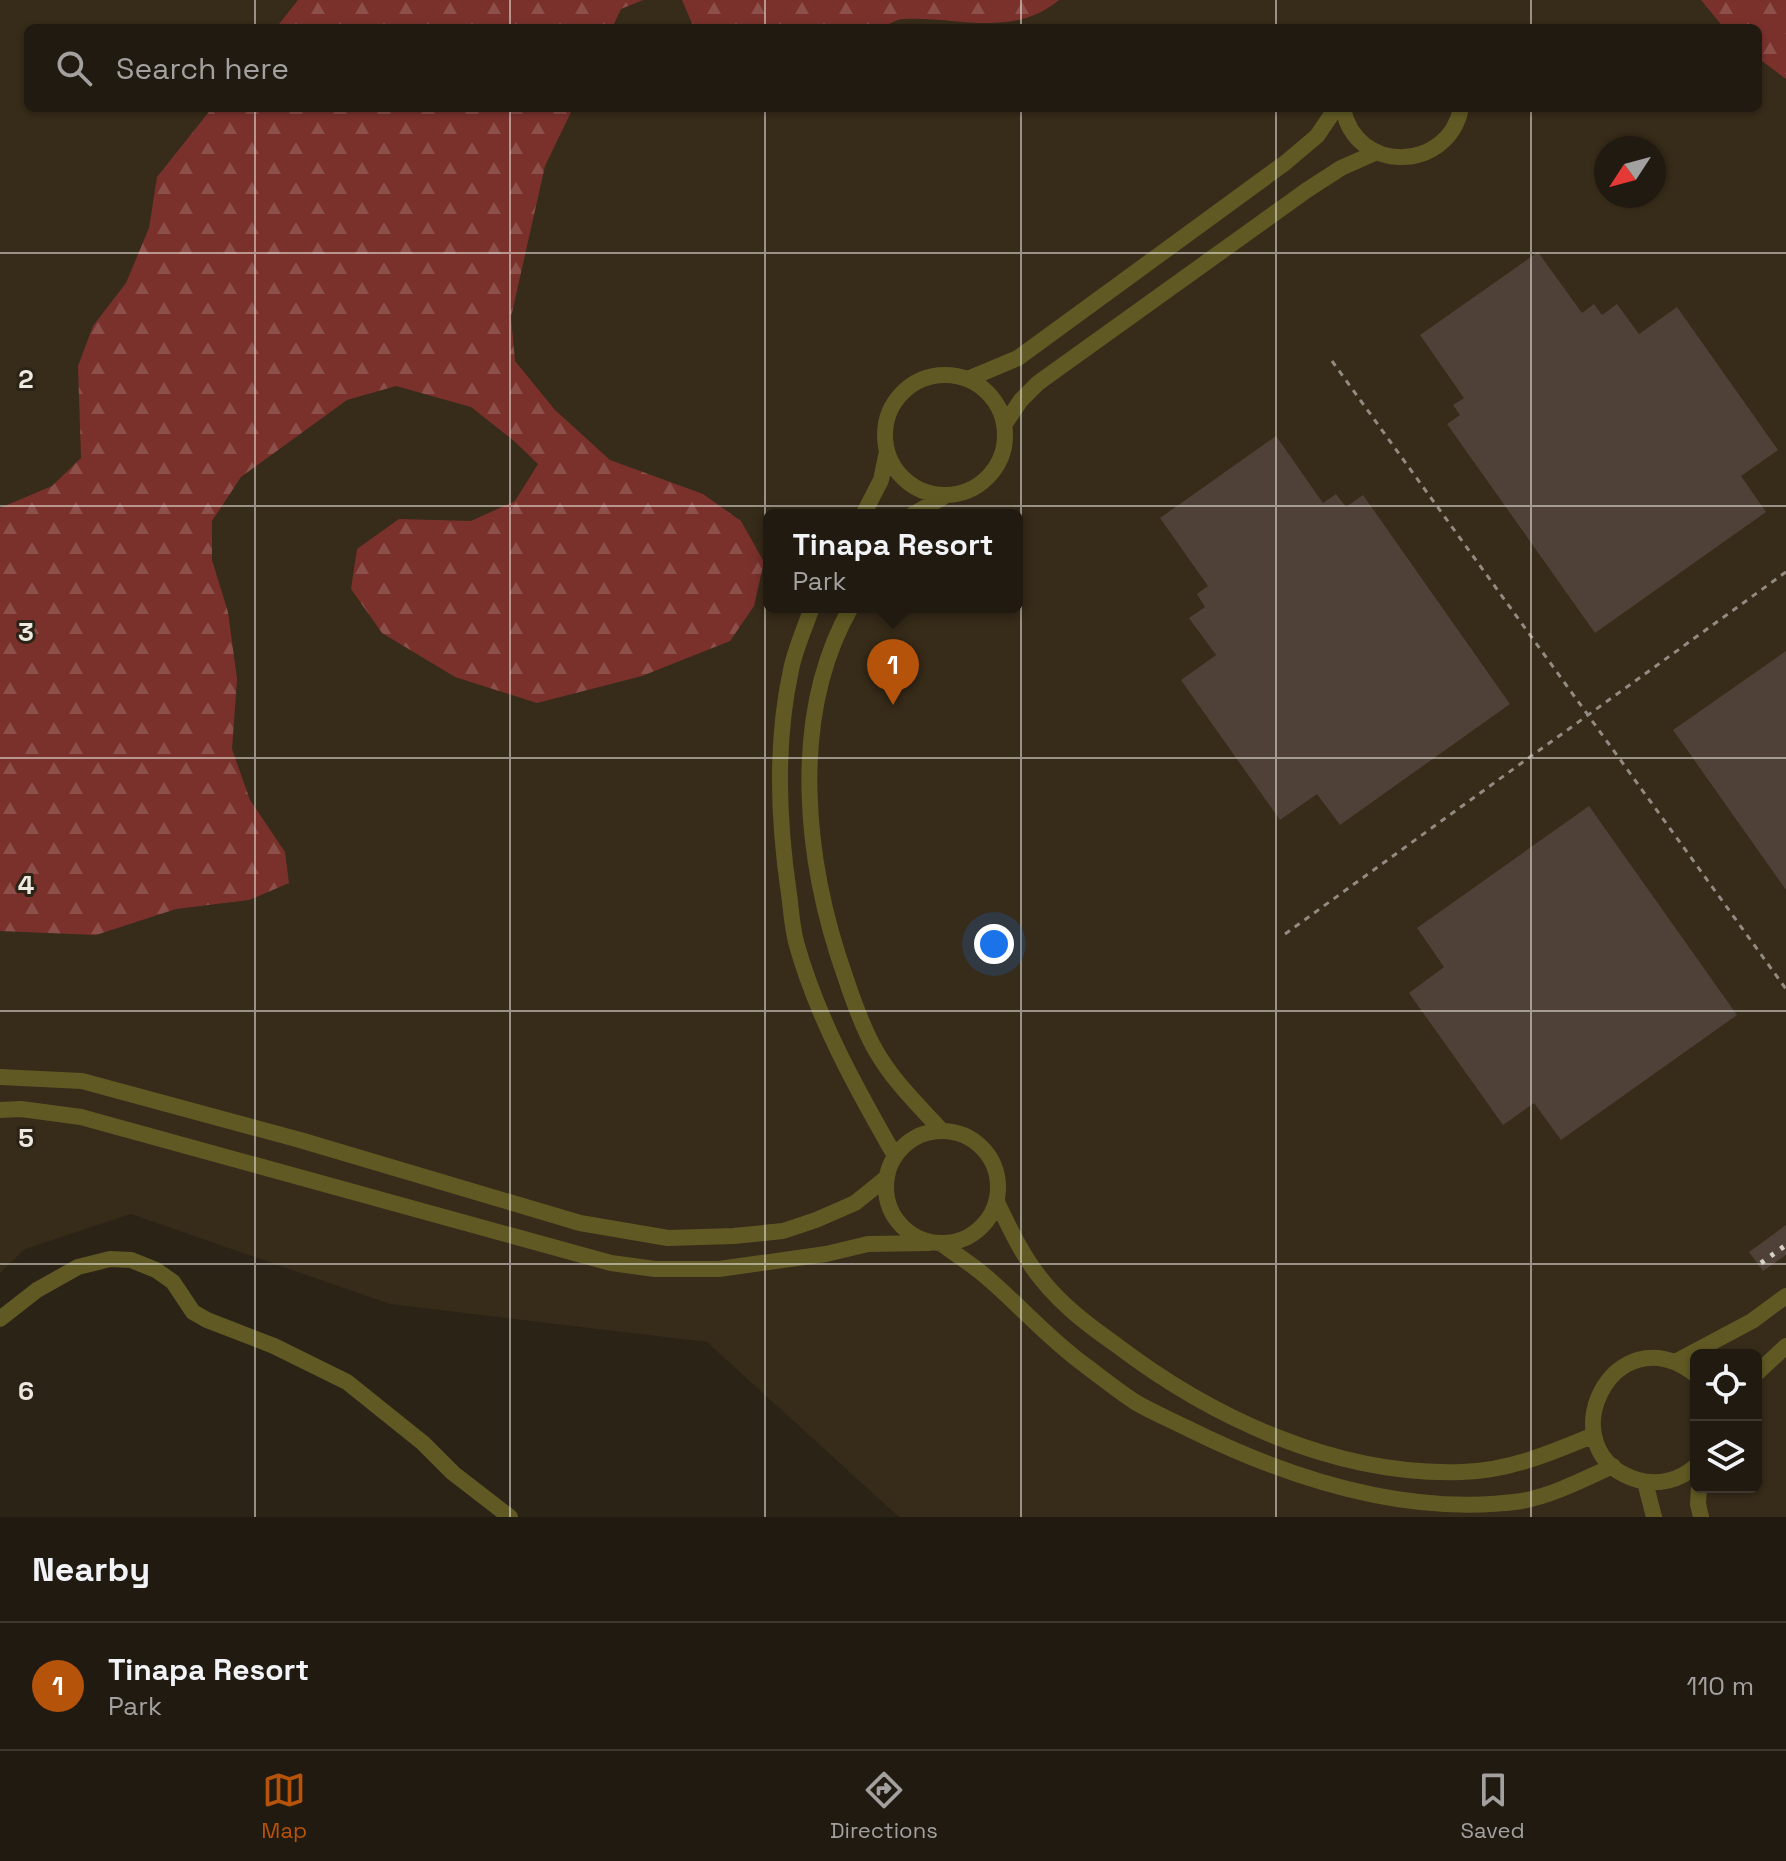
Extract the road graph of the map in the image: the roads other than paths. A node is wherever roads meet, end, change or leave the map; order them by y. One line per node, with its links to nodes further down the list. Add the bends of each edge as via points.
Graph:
1 (1333, 112): 5 (street, via 1317,136 1285,163 1018,358)
2 (1344, 112): 4 (street, via 1356,136)
3 (1460, 112): 4 (street, via 1449,136 1428,152 1403,158)
4 (1377, 152): 6 (street, via 1307,190 1038,383)
5 (968, 379): 6 (street, via 995,403); 7 (street, via 932,376 901,393 885,425)
6 (1004, 425): 8 (street, via 1003,450 991,474 971,490)
7 (887, 451): 8 (street, via 908,483); 9 (street, via 881,480)
8 (945, 496): 10 (street)
9 (866, 509)
10 (922, 509)
11 (810, 613): 16 (street, via 791,669 779,792 796,941 856,1088)
12 (847, 613): 15 (street, via 822,678 812,738 809,802 816,865 831,938 876,1051)
13 (0, 1077): 17 (street, via 82,1081 580,1223 668,1238 783,1231 855,1203)
14 (0, 1110): 19 (street, via 81,1117 611,1263 719,1269 868,1244)
15 (942, 1131): 16 (street, via 919,1135); 18 (street, via 974,1141 989,1157 998,1179)
16 (895, 1156): 17 (street)
17 (886, 1178): 19 (street, via 892,1214 908,1232)
18 (997, 1202): 19 (street, via 977,1232 955,1243); 26 (street, via 1022,1252 1070,1310 1150,1371 1224,1414 1303,1448 1396,1468 1462,1472 1533,1461)
19 (936, 1244): 27 (street, via 991,1280 1037,1326 1135,1402 1244,1456 1324,1484 1372,1498 1493,1505 1556,1491)
20 (1786, 1296): 23 (street, via 1752,1321)
21 (0, 1319): 31 (street, via 78,1267 131,1260 173,1282 193,1312 207,1320 347,1382)
22 (1786, 1346): 24 (street)
23 (1675, 1362): 25 (street); 26 (street, via 1651,1358 1617,1370 1596,1399)
24 (1762, 1368)
25 (1690, 1371)
26 (1594, 1435): 27 (street)
27 (1613, 1466): 29 (street)
28 (1690, 1469): 29 (street, via 1670,1481)
29 (1645, 1482): 32 (street)
30 (1699, 1493): 33 (street)
31 (510, 1517)
32 (1654, 1517)
33 (1701, 1517)

